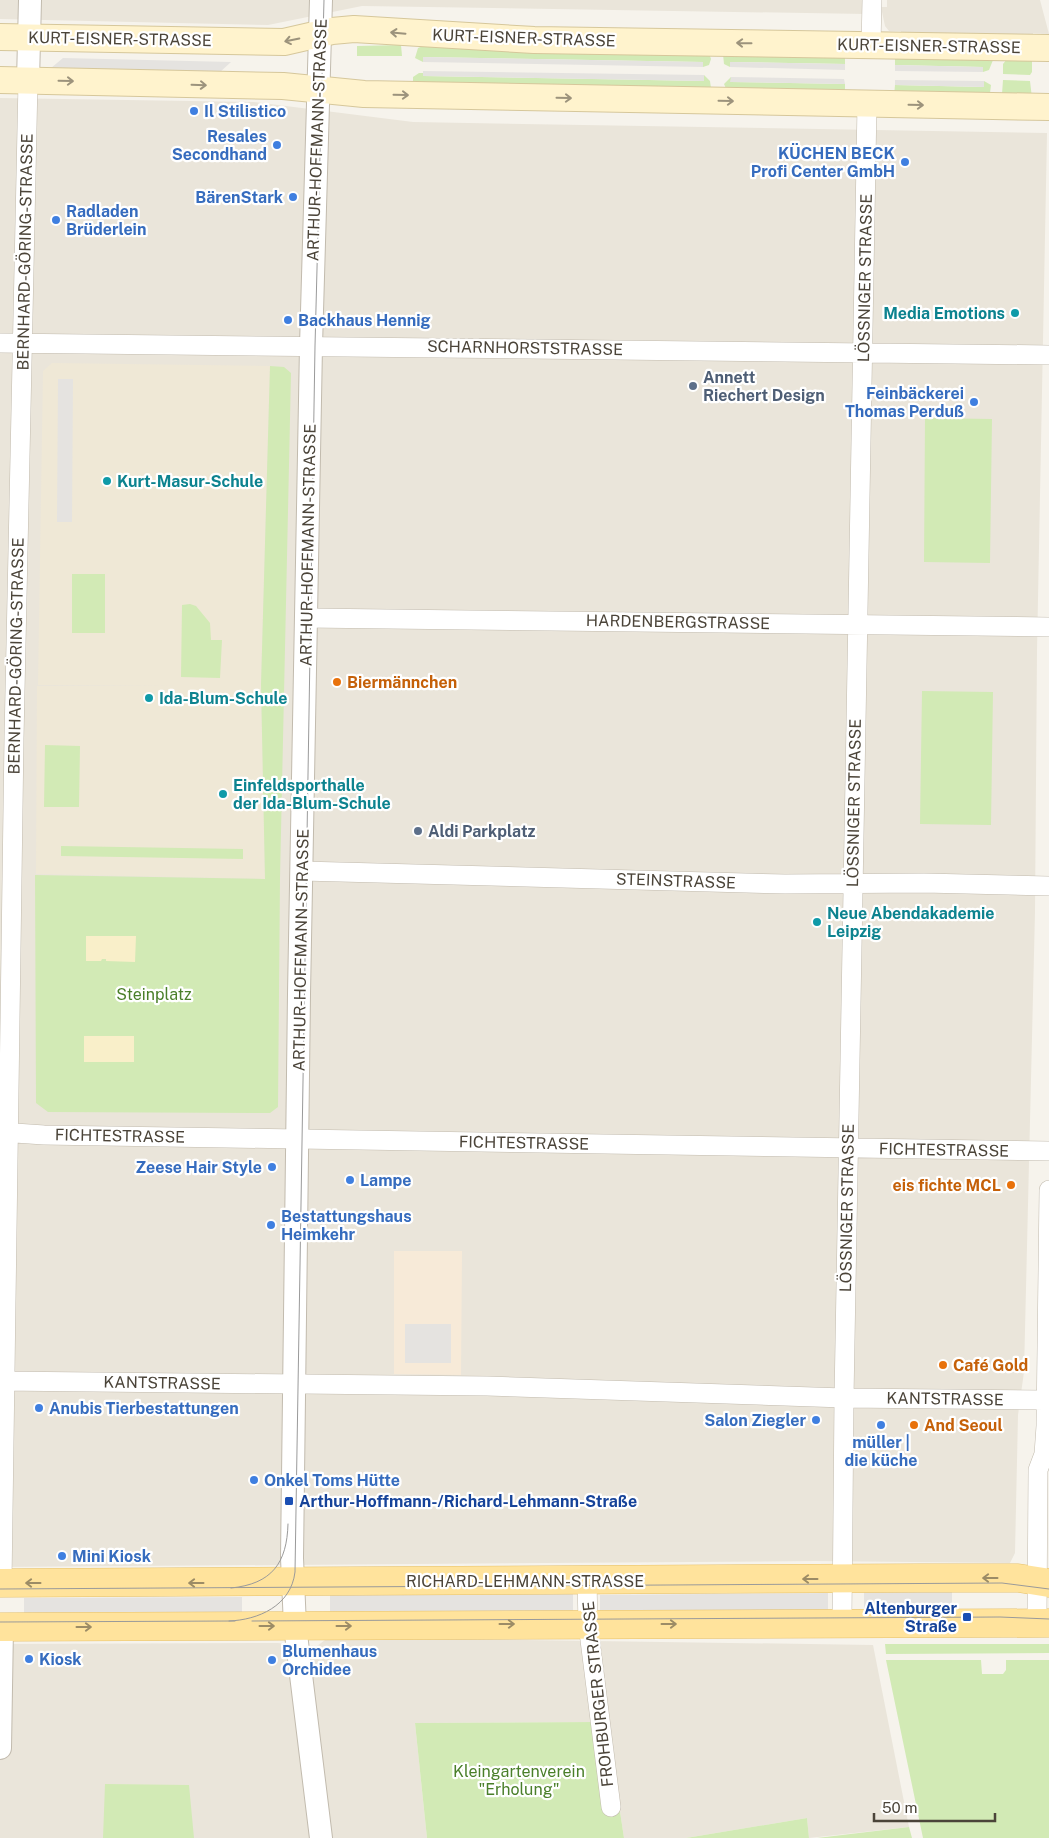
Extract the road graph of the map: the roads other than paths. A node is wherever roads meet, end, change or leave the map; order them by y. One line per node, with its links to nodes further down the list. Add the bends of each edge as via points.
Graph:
1 (30, 0): 6 (street, BERNHARD-GÖRING-STRASSE)
2 (321, 0): 4 (street, ARTHUR-HOFFMANN-STRASSE)
3 (872, 0): 7 (street)
4 (320, 34): 6 (main road, KURT-EISNER-STRASSE, one-way to 6, via 284,42); 7 (main road, KURT-EISNER-STRASSE, one-way to 4, via 534,40 354,29); 11 (street, ARTHUR-HOFFMANN-STRASSE)
5 (0, 37): 6 (main road, KURT-EISNER-STRASSE)
6 (29, 38): 10 (street, BERNHARD-GÖRING-STRASSE)
7 (871, 46): 8 (main road, KURT-EISNER-STRASSE)
8 (1049, 48)
9 (0, 80): 10 (main road)
10 (28, 81): 11 (main road, one-way to 11, via 275,86); 15 (street, BERNHARD-GÖRING-STRASSE)
11 (319, 90): 12 (main road, one-way to 12, via 364,94); 16 (street, ARTHUR-HOFFMANN-STRASSE)
12 (867, 104): 13 (main road, one-way to 13); 17 (street, LÖSSNIGER STRASSE)
13 (1049, 107)
14 (0, 343): 15 (street, SCHARNHORSTSTRASSE)
15 (24, 343): 16 (street, SCHARNHORSTSTRASSE); 19 (street, BERNHARD-GÖRING-STRASSE)
16 (311, 346): 17 (street, SCHARNHORSTSTRASSE); 20 (street, ARTHUR-HOFFMANN-STRASSE)
17 (864, 352): 18 (street, SCHARNHORSTSTRASSE); 21 (street, LÖSSNIGER STRASSE)
18 (1049, 356)
19 (8, 611): 24 (street, BERNHARD-GÖRING-STRASSE)
20 (307, 618): 21 (street, HARDENBERGSTRASSE); 23 (street, ARTHUR-HOFFMANN-STRASSE)
21 (858, 624): 22 (street, HARDENBERGSTRASSE); 25 (street, LÖSSNIGER STRASSE)
22 (1049, 627)
23 (302, 871): 25 (street, STEINSTRASSE); 28 (street, ARTHUR-HOFFMANN-STRASSE)
24 (6, 872): 27 (street, BERNHARD-GÖRING-STRASSE)
25 (852, 884): 26 (street, STEINSTRASSE); 29 (street, LÖSSNIGER STRASSE)
26 (1049, 886)
27 (4, 1132): 28 (street, FICHTESTRASSE); 33 (street, BERNHARD-GÖRING-STRASSE)
28 (299, 1139): 29 (street, FICHTESTRASSE); 34 (street, ARTHUR-HOFFMANN-STRASSE)
29 (848, 1149): 30 (street, FICHTESTRASSE); 35 (street, LÖSSNIGER STRASSE)
30 (1049, 1151)
31 (1049, 1190): 32 (street)
32 (1047, 1372): 36 (street)
33 (2, 1382): 34 (street, KANTSTRASSE); 42 (street, BERNHARD-GÖRING-STRASSE)
34 (295, 1385): 35 (street, KANTSTRASSE, via 555,1388); 40 (street, ARTHUR-HOFFMANN-STRASSE)
35 (844, 1398): 36 (street, KANTSTRASSE); 38 (street, LÖSSNIGER STRASSE)
36 (1045, 1400): 37 (street)
37 (1047, 1426): 41 (street, via 1044,1454 1038,1470 1037,1517)
38 (842, 1578): 39 (main road, RICHARD-LEHMANN-STRASSE, one-way to 39); 41 (main road, RICHARD-LEHMANN-STRASSE, one-way to 38, via 1010,1578); 43 (street, LÖSSNIGER STRASSE)
39 (587, 1580): 40 (main road, RICHARD-LEHMANN-STRASSE); 45 (street, FROHBURGER STRASSE)
40 (293, 1582): 42 (main road, RICHARD-LEHMANN-STRASSE, one-way to 42); 46 (street, ARTHUR-HOFFMANN-STRASSE)
41 (1044, 1582): 44 (street)
42 (1, 1583)
43 (842, 1622): 44 (main road); 45 (main road, one-way to 43)
44 (1043, 1622)
45 (588, 1624): 46 (main road, one-way to 45); 49 (street, FROHBURGER STRASSE)
46 (295, 1626): 47 (main road, one-way to 46); 50 (street, ARTHUR-HOFFMANN-STRASSE)
47 (1, 1627): 48 (street)
48 (0, 1748)
49 (611, 1807)
50 (321, 1838)

